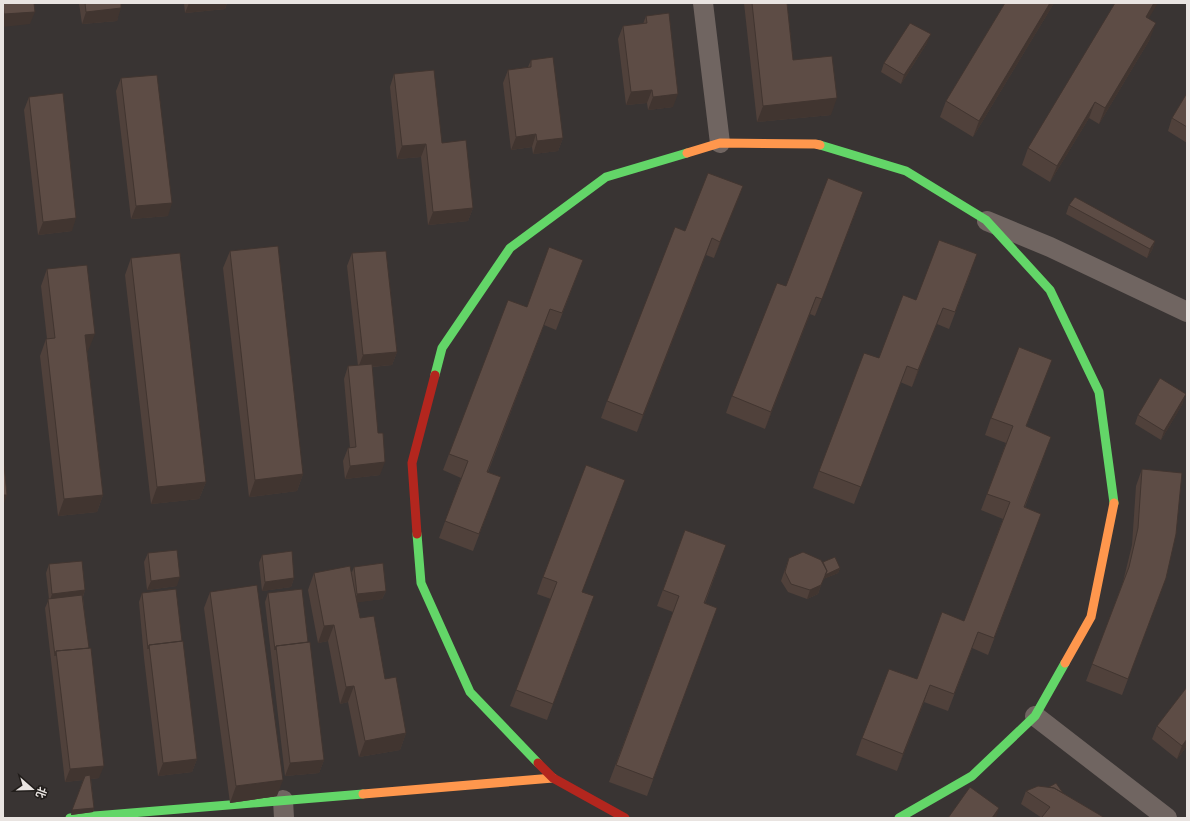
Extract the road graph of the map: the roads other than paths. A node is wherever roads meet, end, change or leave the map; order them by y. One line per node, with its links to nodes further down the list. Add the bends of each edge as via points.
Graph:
1 (703, 3): 2 (street)
2 (720, 143): 3 (street, via 815,144 906,171); 6 (street, via 606,177 510,248 442,348 412,463 422,583 470,692)
3 (986, 220): 4 (street, via 1050,247); 5 (street, via 1050,290 1100,392 1114,505 1091,617)
4 (1187, 312)
5 (1035, 716): 10 (street, via 972,776); 11 (street)
6 (553, 778): 7 (street); 9 (street)
7 (284, 809): 8 (street)
8 (70, 818)
9 (625, 818)
10 (899, 818)
11 (1167, 818)

